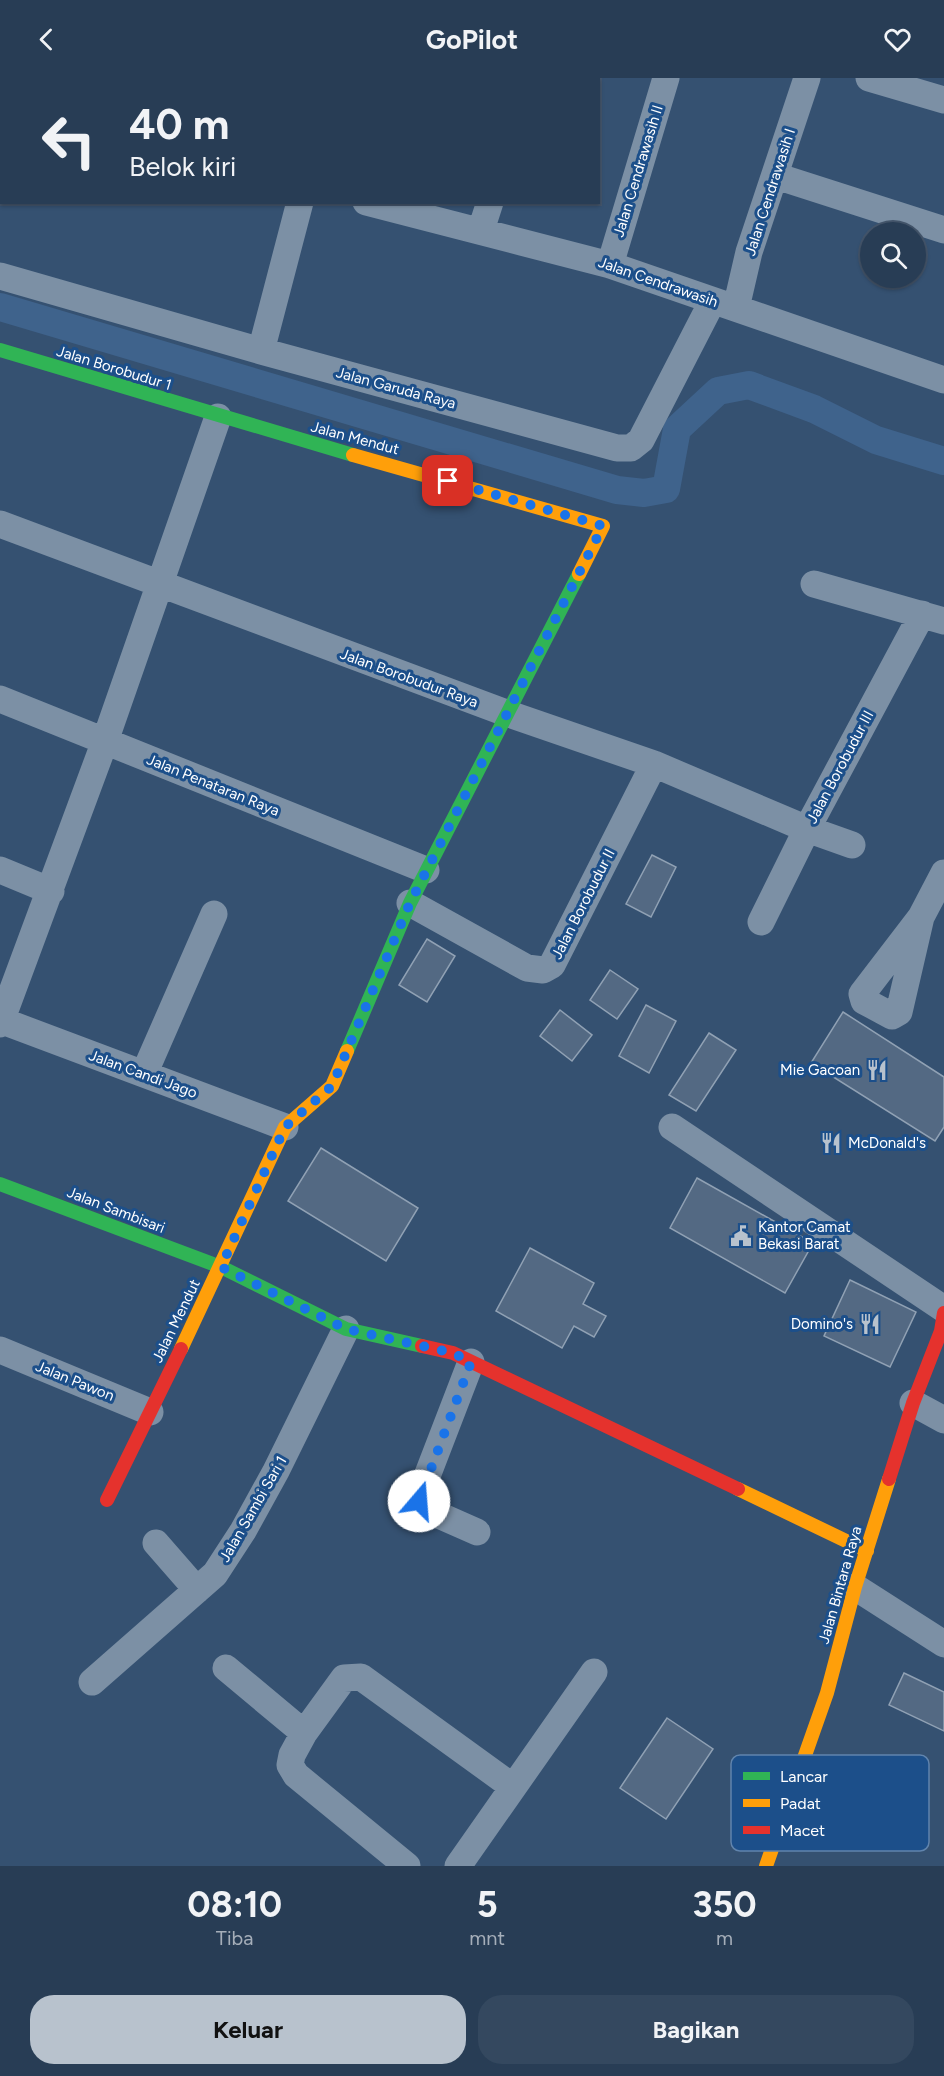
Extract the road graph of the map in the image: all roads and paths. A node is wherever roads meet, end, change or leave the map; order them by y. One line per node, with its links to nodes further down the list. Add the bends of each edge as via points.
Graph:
1 (666, 78): 11 (street, Jalan Cendrawasih II)
2 (807, 78): 5 (street, Jalan Cendrawasih I)
3 (869, 78): 4 (street)
4 (944, 100)
5 (776, 176): 10 (street); 13 (street, Jalan Cendrawasih I, via 749,252)
6 (299, 204): 15 (street)
7 (373, 204): 9 (street, Jalan Cendrawasih)
8 (489, 204): 9 (street)
9 (481, 230): 11 (street, Jalan Cendrawasih)
10 (944, 230)
11 (610, 265): 13 (street, Jalan Cendrawasih)
12 (0, 276): 15 (street, Jalan Garuda Raya)
13 (724, 305): 15 (street, Jalan Garuda Raya, via 641,440 631,448 617,448); 16 (street, Jalan Cendrawasih)
14 (0, 350): 17 (street, Jalan Borobudur 1)
15 (261, 351)
16 (944, 380)
17 (218, 417): 20 (street); 23 (street, Jalan Mendut, via 603,526)
18 (0, 524): 20 (street, Jalan Borobudur Raya)
19 (814, 584): 21 (street)
20 (158, 585): 23 (street, Jalan Borobudur Raya); 24 (street)
21 (933, 618): 26 (street, Jalan Borobudur III)
22 (0, 699): 24 (street, Jalan Penataran Raya)
23 (509, 714): 25 (street, Jalan Borobudur Raya); 29 (street, Jalan Mendut)
24 (105, 741): 29 (street, Jalan Penataran Raya); 31 (street)
25 (654, 764): 26 (street, Jalan Borobudur Raya); 32 (street, Jalan Borobudur II, via 552,965 543,970 527,968)
26 (807, 829): 27 (street, Jalan Borobudur Raya); 35 (street, Jalan Borobudur III)
27 (852, 845)
28 (0, 870): 31 (street)
29 (426, 870): 32 (street, Jalan Mendut)
30 (944, 873): 34 (street)
31 (51, 891): 36 (street)
32 (410, 903): 38 (street, Jalan Mendut, via 332,1086)
33 (214, 914): 37 (street)
34 (921, 917)
35 (761, 922)
36 (0, 1022): 37 (street, Jalan Candi Jago)
37 (144, 1074): 38 (street, Jalan Candi Jago)
38 (285, 1127): 41 (street, Jalan Mendut)
39 (672, 1127): 42 (street)
40 (0, 1184): 41 (street, Jalan Sambisari)
41 (221, 1267): 44 (street, Jalan Sambisari); 48 (street, Jalan Mendut)
42 (944, 1308)
43 (944, 1313): 47 (street, Jalan Bintara Raya, via 941,1331)
44 (346, 1329): 46 (street, Jalan Sambisari, via 453,1353); 55 (street, Jalan Sambi Sari 1, via 243,1531 215,1574)
45 (0, 1350): 48 (street, Jalan Pawon)
46 (471, 1362): 51 (street, via 419,1497 425,1509); 53 (street, Jalan Sambisari)
47 (913, 1403): 49 (street); 53 (street, Jalan Bintara Raya)
48 (150, 1412): 50 (street, Jalan Mendut)
49 (944, 1420)
50 (106, 1500)
51 (477, 1532)
52 (156, 1544): 55 (street)
53 (867, 1551): 54 (street, Jalan Bintara Raya)
54 (855, 1587): 56 (street); 61 (street, Jalan Bintara Raya, via 827,1693)
55 (196, 1590): 59 (street, Jalan Sambi Sari 1)
56 (944, 1644)
57 (226, 1668): 60 (street)
58 (594, 1672): 62 (street)
59 (92, 1682)
60 (304, 1733): 62 (street, via 344,1678 361,1677); 64 (street, via 290,1765 296,1775)
61 (805, 1755)
62 (513, 1787): 65 (street)
63 (771, 1851): 66 (street, Jalan Bintara Raya)
64 (406, 1866)
65 (458, 1866)
66 (766, 1866)

